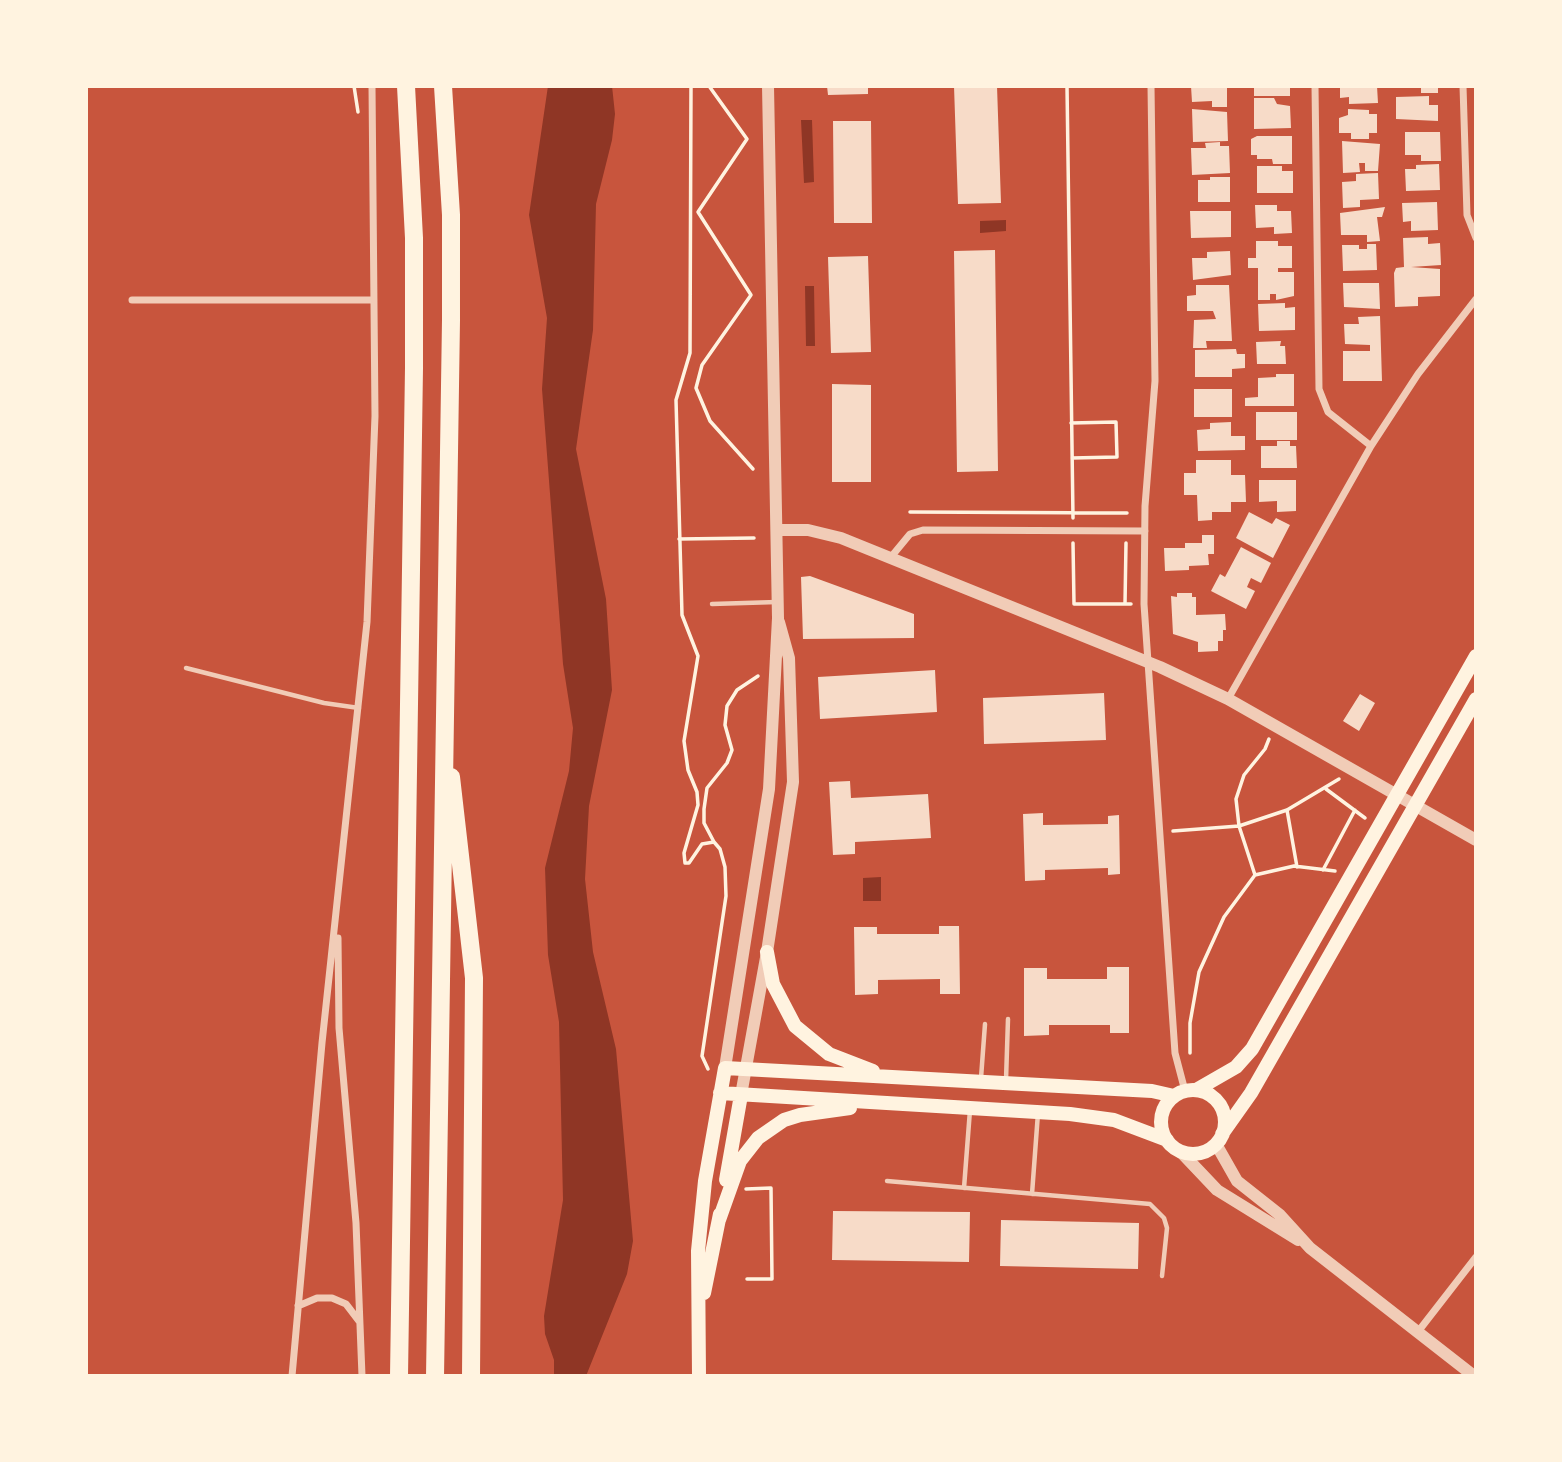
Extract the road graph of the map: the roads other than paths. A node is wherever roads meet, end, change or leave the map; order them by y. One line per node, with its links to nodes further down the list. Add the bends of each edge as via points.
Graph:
1 (372, 86): 11 (street)
2 (406, 86): 60 (highway, via 414,238 414,368)
3 (443, 86): 25 (highway, via 451,215)
4 (768, 86): 13 (street)
5 (1151, 86): 14 (street, via 1155,380)
6 (1315, 86): 12 (street, via 1319,389 1328,412)
7 (1464, 86): 8 (street, via 1467,215)
8 (1476, 237)
9 (1476, 299): 12 (street, via 1418,374)
10 (132, 300): 11 (street)
11 (374, 300): 24 (street, via 374,472)
12 (1371, 446): 22 (street)
13 (777, 530): 15 (street, via 808,530 841,538); 16 (street)
14 (1144, 531): 15 (street, via 923,530 910,534); 20 (street)
15 (891, 558): 20 (street)
16 (778, 602): 17 (lane); 18 (street)
17 (712, 604)
18 (778, 618): 30 (street, via 789,658 793,782); 33 (street, via 769,789)
19 (1476, 656): 26 (main road)
20 (1149, 662): 22 (street); 38 (street, via 1175,1054)
21 (186, 668): 24 (lane)
22 (1228, 699): 26 (street)
23 (1476, 699): 27 (main road)
24 (360, 708): 29 (street)
25 (444, 743): 61 (highway); 62 (highway, via 455,796 474,978)
26 (1397, 795): 27 (street); 38 (main road, via 1252,1049 1236,1067)
27 (1418, 806): 28 (street); 44 (main road, via 1251,1093)
28 (1476, 840)
29 (338, 909): 54 (street); 56 (street, via 340,1053)
30 (767, 952): 34 (street); 35 (main road, via 778,999 806,1038 829,1055)
31 (1008, 1019): 37 (lane)
32 (985, 1024): 36 (lane)
33 (724, 1068): 34 (main road); 39 (main road)
34 (745, 1069): 35 (main road); 40 (street)
35 (905, 1079): 36 (main road)
36 (981, 1083): 37 (main road)
37 (1006, 1084): 38 (main road)
38 (1185, 1092): 44 (main road, via 1214,1097 1221,1105 1224,1115); 45 (main road, via 1163,1112)
39 (720, 1093): 40 (main road); 55 (main road, via 698,1251)
40 (741, 1095): 41 (main road); 50 (main road)
41 (882, 1104): 42 (main road); 50 (main road, via 800,1115 770,1129 740,1161)
42 (970, 1109): 43 (main road); 48 (lane)
43 (1038, 1112): 45 (main road, via 1114,1121); 49 (lane)
44 (1219, 1139): 46 (main road, via 1206,1151); 51 (street, via 1237,1181)
45 (1167, 1140): 46 (main road)
46 (1180, 1151): 51 (street, via 1217,1189)
47 (887, 1181): 48 (lane)
48 (964, 1188): 49 (lane)
49 (1032, 1194): 53 (lane, via 1150,1204 1164,1217 1167,1227)
50 (719, 1220): 55 (main road)
51 (1310, 1248): 57 (street)
52 (1476, 1257): 57 (street)
53 (1162, 1276)
54 (298, 1306): 56 (street, via 317,1298 339,1301 353,1311); 58 (street)
55 (700, 1312): 63 (main road)
56 (362, 1326): 59 (street)
57 (1417, 1334): 64 (street)
58 (292, 1376)
59 (362, 1376)
60 (397, 1376)
61 (435, 1376)
62 (471, 1376)
63 (699, 1376)
64 (1474, 1376)

